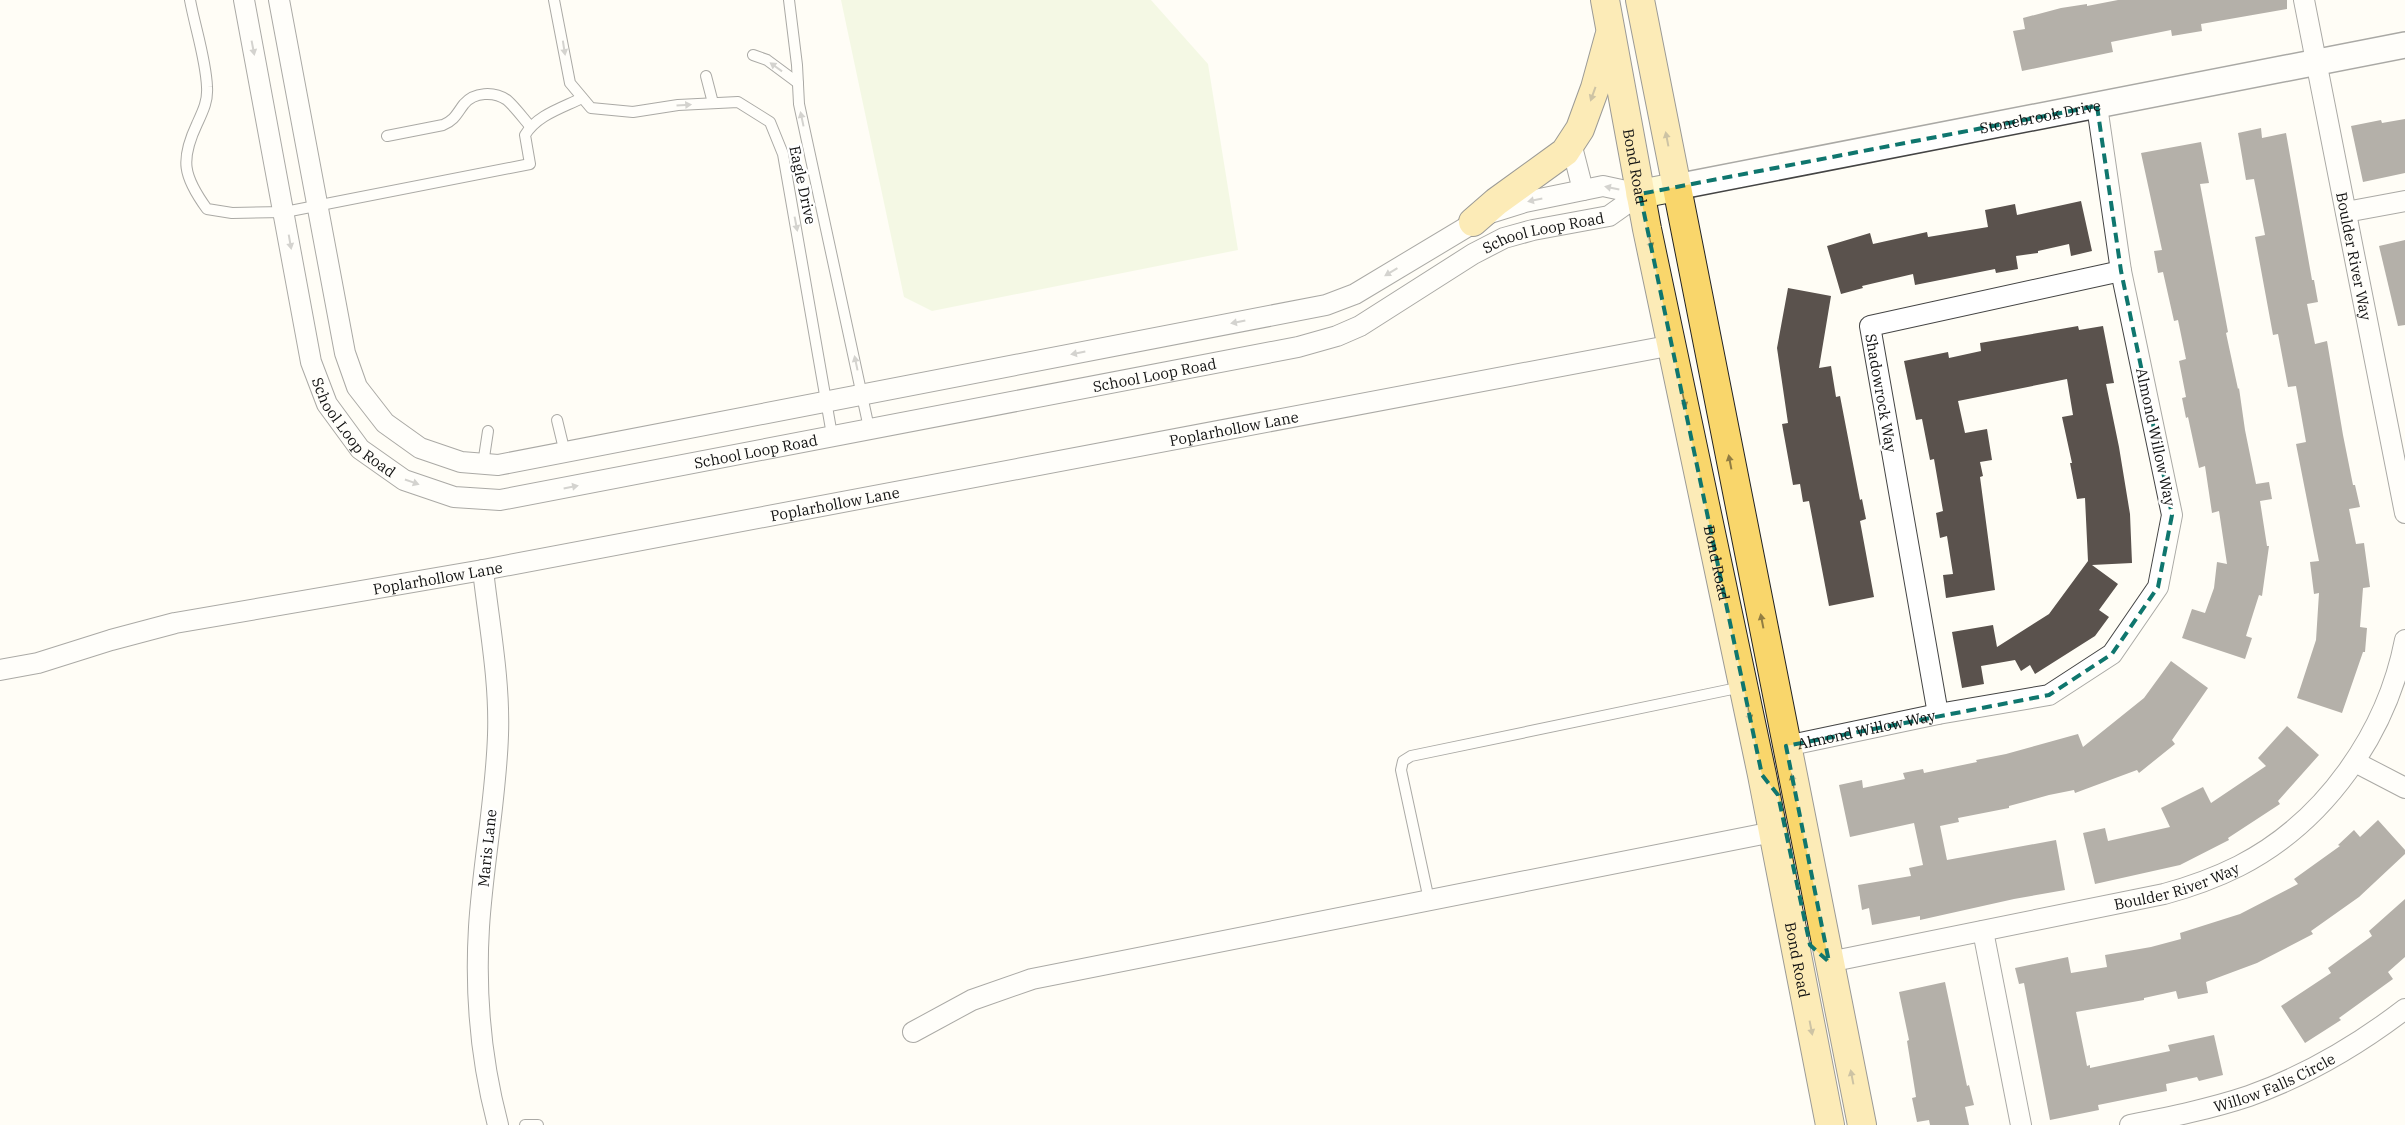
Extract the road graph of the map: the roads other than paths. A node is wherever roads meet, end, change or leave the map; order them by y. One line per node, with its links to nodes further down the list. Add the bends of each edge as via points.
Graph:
1 (190, 0): 26 (lane, via 207,86 206,103 186,147 187,171 193,190 207,209 232,214)
2 (244, 0): 26 (street, School Loop Road, one-way to 26)
3 (279, 0): 25 (street, School Loop Road)
4 (554, 0): 15 (lane, Eagle Drive, one-way to 15, via 570,83)
5 (789, 0): 14 (lane, Eagle Drive)
6 (1605, 0): 9 (main road, Bond Road)
7 (1640, 0): 21 (main road, Bond Road, one-way to 7)
8 (2304, 0): 12 (street, Boulder River Way)
9 (1611, 30): 20 (main road, one-way to 20, via 1595,88 1580,129); 23 (main road, Bond Road)
10 (2405, 45): 12 (street, Stonebrook Drive)
11 (753, 55): 14 (lane, one-way to 11, via 766,60)
12 (2316, 63): 17 (street, Stonebrook Drive); 27 (street, Boulder River Way)
13 (706, 76): 16 (lane)
14 (798, 83): 31 (lane, Eagle Drive, one-way to 14, via 799,104)
15 (582, 98): 16 (lane, Eagle Drive, one-way to 16, via 591,108 634,112); 18 (lane)
16 (713, 103): 32 (lane, Eagle Drive, one-way to 32, via 738,102 770,122 783,154 810,297)
17 (2097, 106): 21 (street, Stonebrook Drive); 29 (street, Almond Willow Way)
18 (530, 126): 19 (lane, via 506,100 479,94 470,97 452,121); 25 (lane, via 525,135 530,164)
19 (387, 136)
20 (1571, 143): 22 (street); 28 (main road, via 1565,152)
21 (1676, 187): 23 (main road); 45 (main road, Bond Road, one-way to 21)
22 (1583, 190): 23 (street, School Loop Road, one-way to 22, via 1603,186); 28 (street, School Loop Road, one-way to 28, via 1525,202)
23 (1640, 194): 30 (main road, Bond Road, one-way to 30); 34 (street, School Loop Road, via 1609,216 1504,238 1472,254 1360,326 1337,336 1298,347)
24 (2405, 201): 27 (street)
25 (318, 206): 26 (lane); 38 (street, School Loop Road, via 345,353 357,387 385,423 420,448 461,462)
26 (285, 212): 36 (street, School Loop Road, one-way to 36, via 311,362 326,404 360,449 404,480 454,497 500,500)
27 (2346, 212): 39 (street, Boulder River Way)
28 (1473, 222): 31 (street, School Loop Road, one-way to 31, via 1355,294 1326,305)
29 (2121, 272): 44 (street, Almond Willow Way, via 2172,515 2158,587 2112,654 2049,695); 44 (street, Shadowrock Way, via 1870,326)
30 (1673, 345): 40 (street, Poplarhollow Lane); 43 (main road, Bond Road, one-way to 43)
31 (862, 393): 32 (street, School Loop Road); 34 (lane, Eagle Drive)
32 (825, 401): 36 (lane, Eagle Drive); 37 (street, School Loop Road)
33 (557, 420): 37 (lane)
34 (869, 428): 36 (street, School Loop Road)
35 (488, 432): 38 (lane)
36 (832, 435)
37 (565, 452): 38 (street, School Loop Road, via 498,465)
38 (483, 464)
39 (2405, 512)
40 (482, 570): 42 (street, Poplarhollow Lane, via 175,623 38,663); 55 (street, Maris Lane, via 495,674 498,732 479,926 478,989 488,1082)
41 (2405, 640): 46 (street, Boulder River Way, via 2392,687 2377,724)
42 (0, 670)
43 (1744, 687): 47 (main road, Bond Road, one-way to 47); 50 (lane, via 1412,756 1403,761 1401,770)
44 (1938, 714): 45 (street, Almond Willow Way)
45 (1786, 746): 52 (main road, Bond Road, one-way to 45)
46 (2355, 762): 48 (street); 51 (street, Boulder River Way, via 2301,823 2274,844 2224,873 2164,894)
47 (1762, 775): 49 (main road, Bond Road); 52 (main road, via 1778,795 1810,945 1815,953)
48 (2405, 788)
49 (1773, 832): 50 (street); 58 (main road, Bond Road, one-way to 58)
50 (1428, 900): 54 (street, via 1032,979 972,1000)
51 (1983, 931): 52 (street, Boulder River Way); 60 (street)
52 (1829, 962): 59 (main road, Bond Road, one-way to 52)
53 (2405, 1009): 61 (street, Willow Falls Circle, via 2339,1054 2249,1096 2195,1112)
54 (913, 1032)
55 (498, 1125)
56 (525, 1125): 57 (lane)
57 (538, 1125)
58 (1830, 1125)
59 (1862, 1125)
60 (2021, 1125)
61 (2130, 1125)

